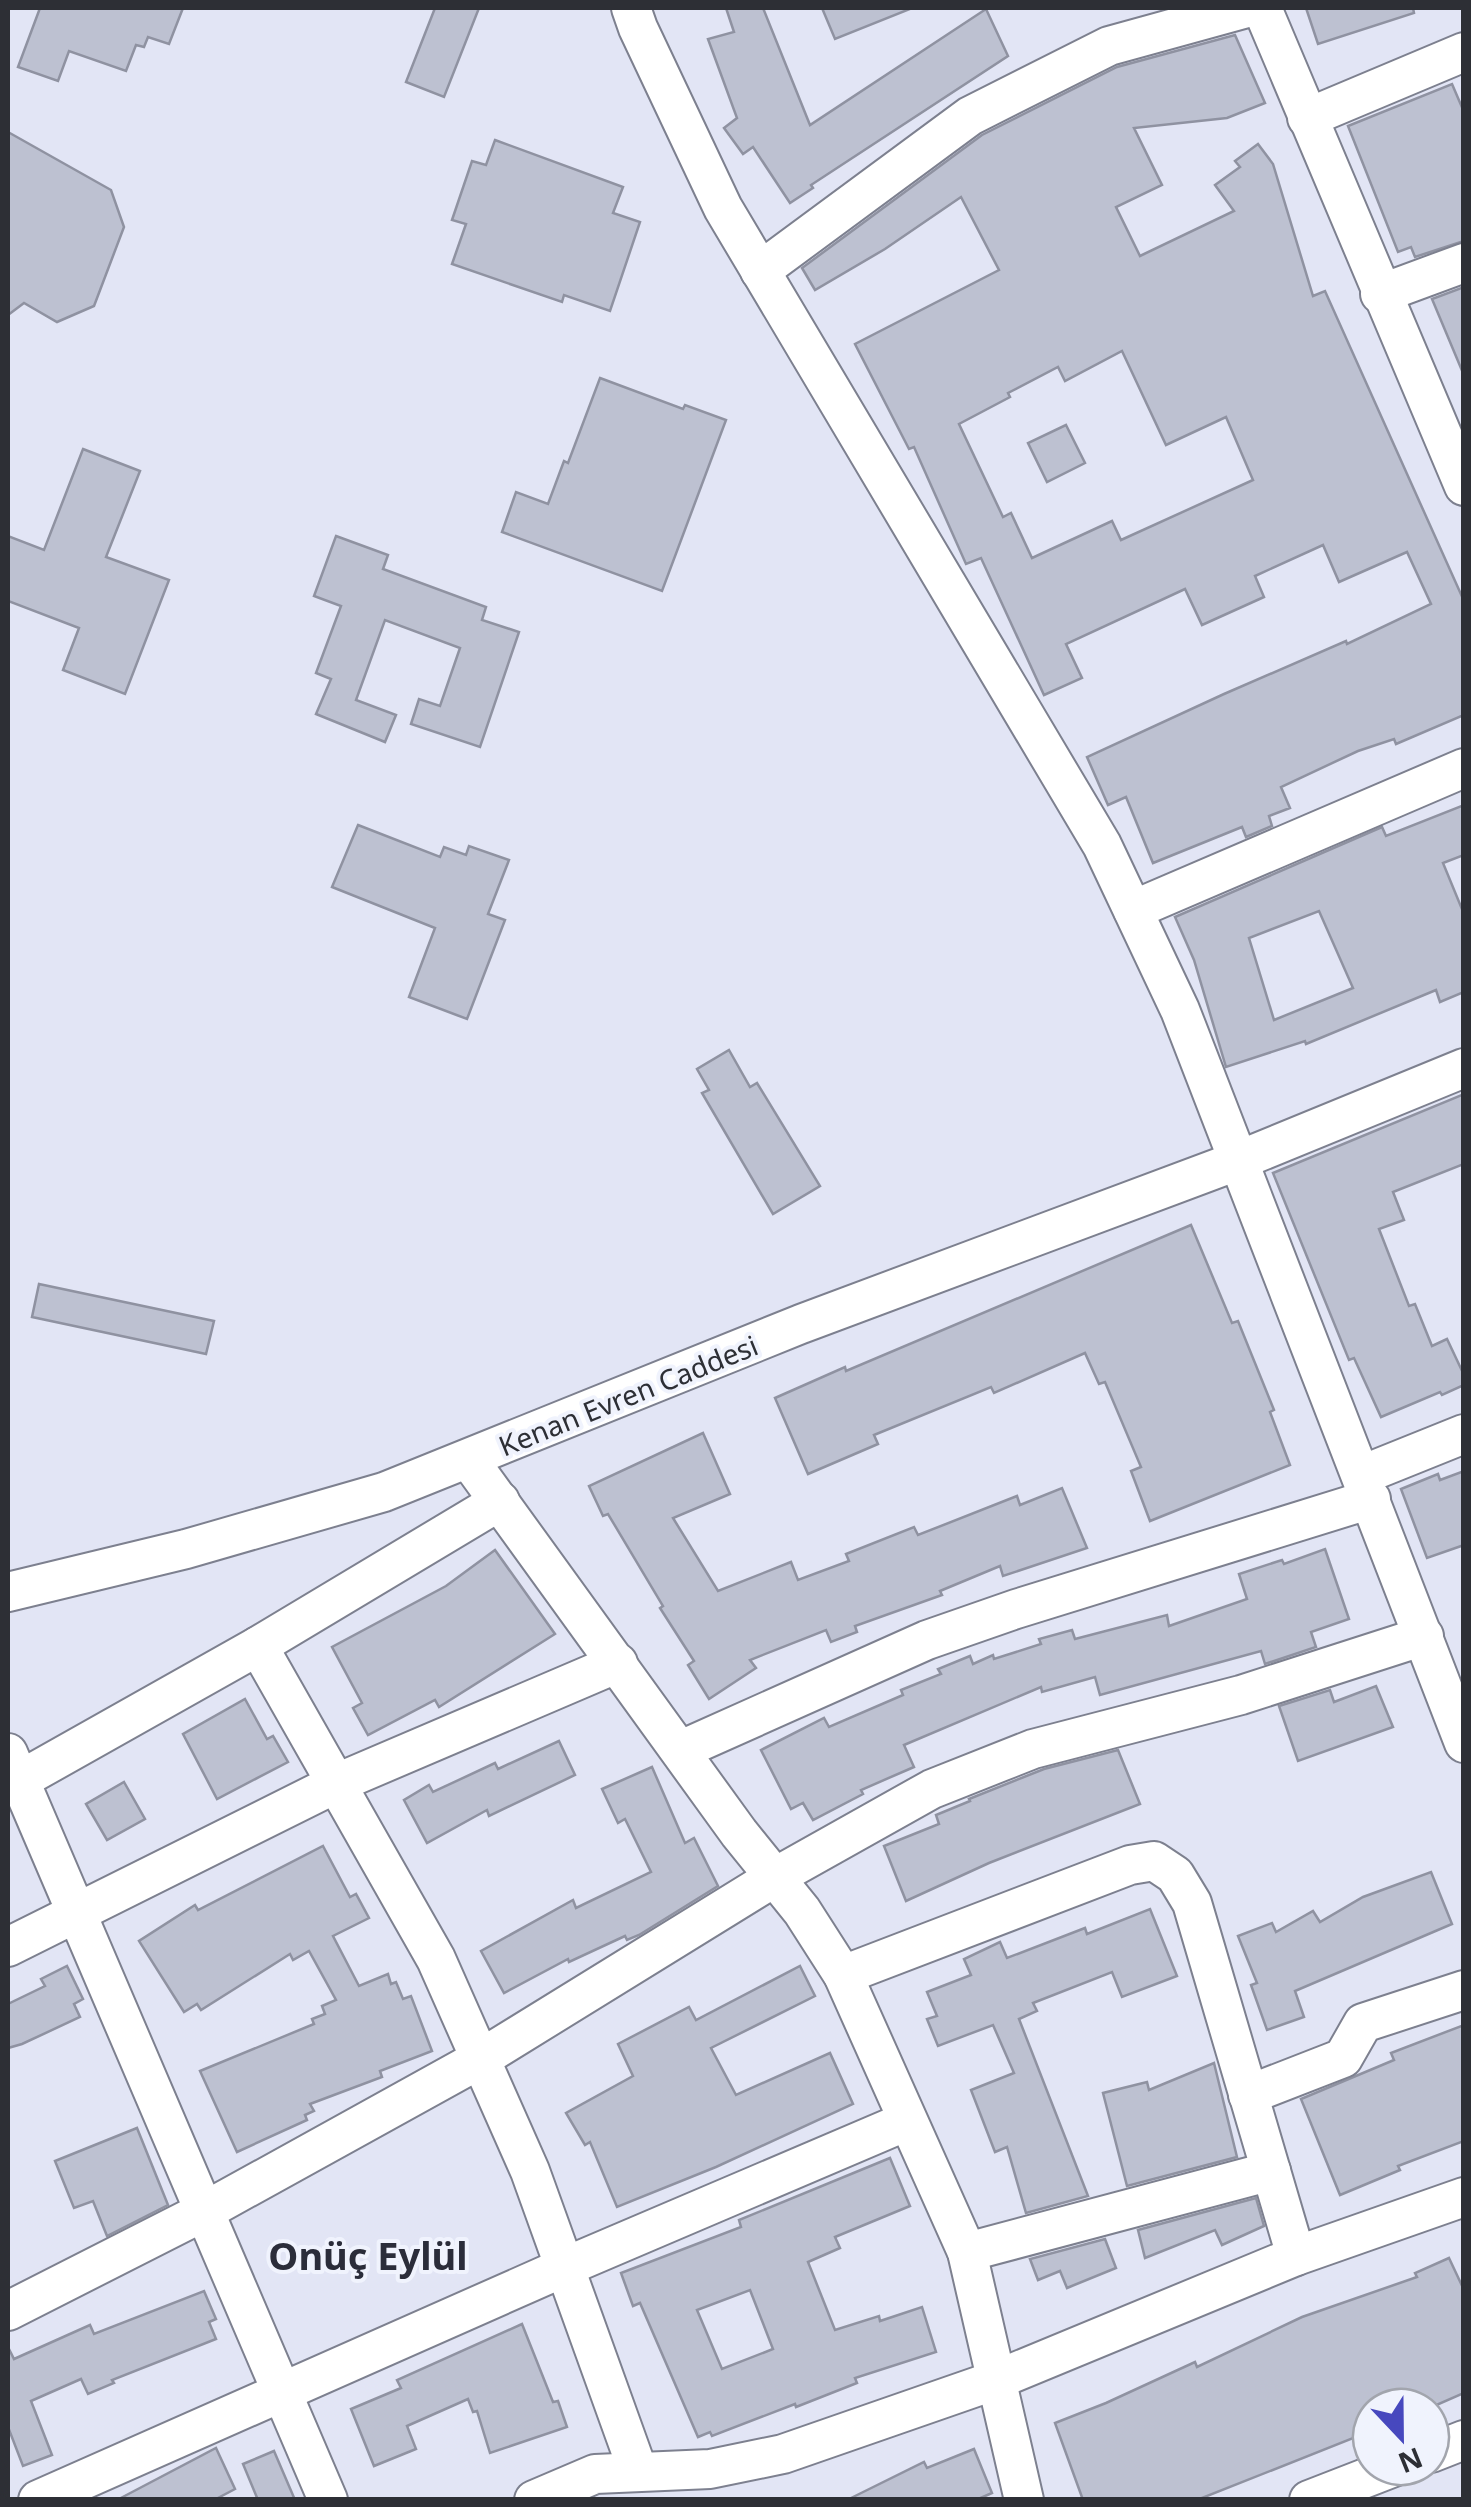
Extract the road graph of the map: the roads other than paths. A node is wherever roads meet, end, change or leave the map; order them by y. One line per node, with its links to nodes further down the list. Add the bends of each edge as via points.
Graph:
1 (631, 8): 7 (street, via 723,208)
2 (1247, 8): 7 (street, via 1109,46 970,116)
3 (1262, 8): 5 (street)
4 (1464, 52): 5 (street)
5 (1307, 118): 8 (street)
6 (1464, 263): 8 (street)
7 (760, 271): 11 (street, via 1102,845)
8 (1380, 294): 9 (street)
9 (1464, 486)
10 (1464, 768): 11 (street)
11 (1133, 910): 13 (street, via 1180,1010)
12 (1464, 1068): 13 (street, Kenan Evren Caddesi)
13 (1236, 1161): 15 (street, Kenan Evren Caddesi, via 802,1324); 16 (street)
14 (1464, 1434): 16 (street)
15 (469, 1460): 17 (street); 18 (street, Kenan Evren Caddesi, via 186,1550)
16 (1367, 1487): 19 (street); 23 (street, via 927,1640)
17 (500, 1501): 20 (street); 21 (street)
18 (8, 1592)
19 (1424, 1636): 22 (street); 26 (street, via 1241,1695 1033,1748 932,1790)
20 (258, 1646): 24 (street); 25 (street)
21 (618, 1663): 23 (street); 25 (street)
22 (1461, 1728)
23 (681, 1750): 26 (street)
24 (14, 1767): 27 (street)
25 (336, 1783): 27 (street); 31 (street, via 436,1960)
26 (775, 1877): 29 (street); 31 (street)
27 (78, 1914): 28 (street); 36 (street)
28 (8, 1947)
29 (843, 1976): 32 (street, via 1130,1864 1154,1861 1175,1875 1192,1903); 33 (street)
30 (1464, 1990): 32 (street, via 1363,2023 1342,2058)
31 (480, 2059): 36 (street); 39 (street)
32 (1248, 2095): 34 (street)
33 (907, 2121): 37 (street); 39 (street)
34 (1270, 2171): 37 (street); 38 (street)
35 (1464, 2197): 38 (street)
36 (206, 2212): 40 (street); 42 (street)
37 (966, 2252): 41 (street)
38 (1296, 2256): 41 (street)
39 (567, 2266): 42 (street); 43 (street)
40 (8, 2311)
41 (996, 2380): 43 (street, via 783,2454 710,2469); 48 (street)
42 (282, 2392): 45 (street); 46 (street)
43 (638, 2471): 47 (street, via 595,2474)
44 (1351, 2484): 49 (street)
45 (38, 2500)
46 (328, 2500)
47 (534, 2500)
48 (1024, 2500)
49 (1309, 2500)

